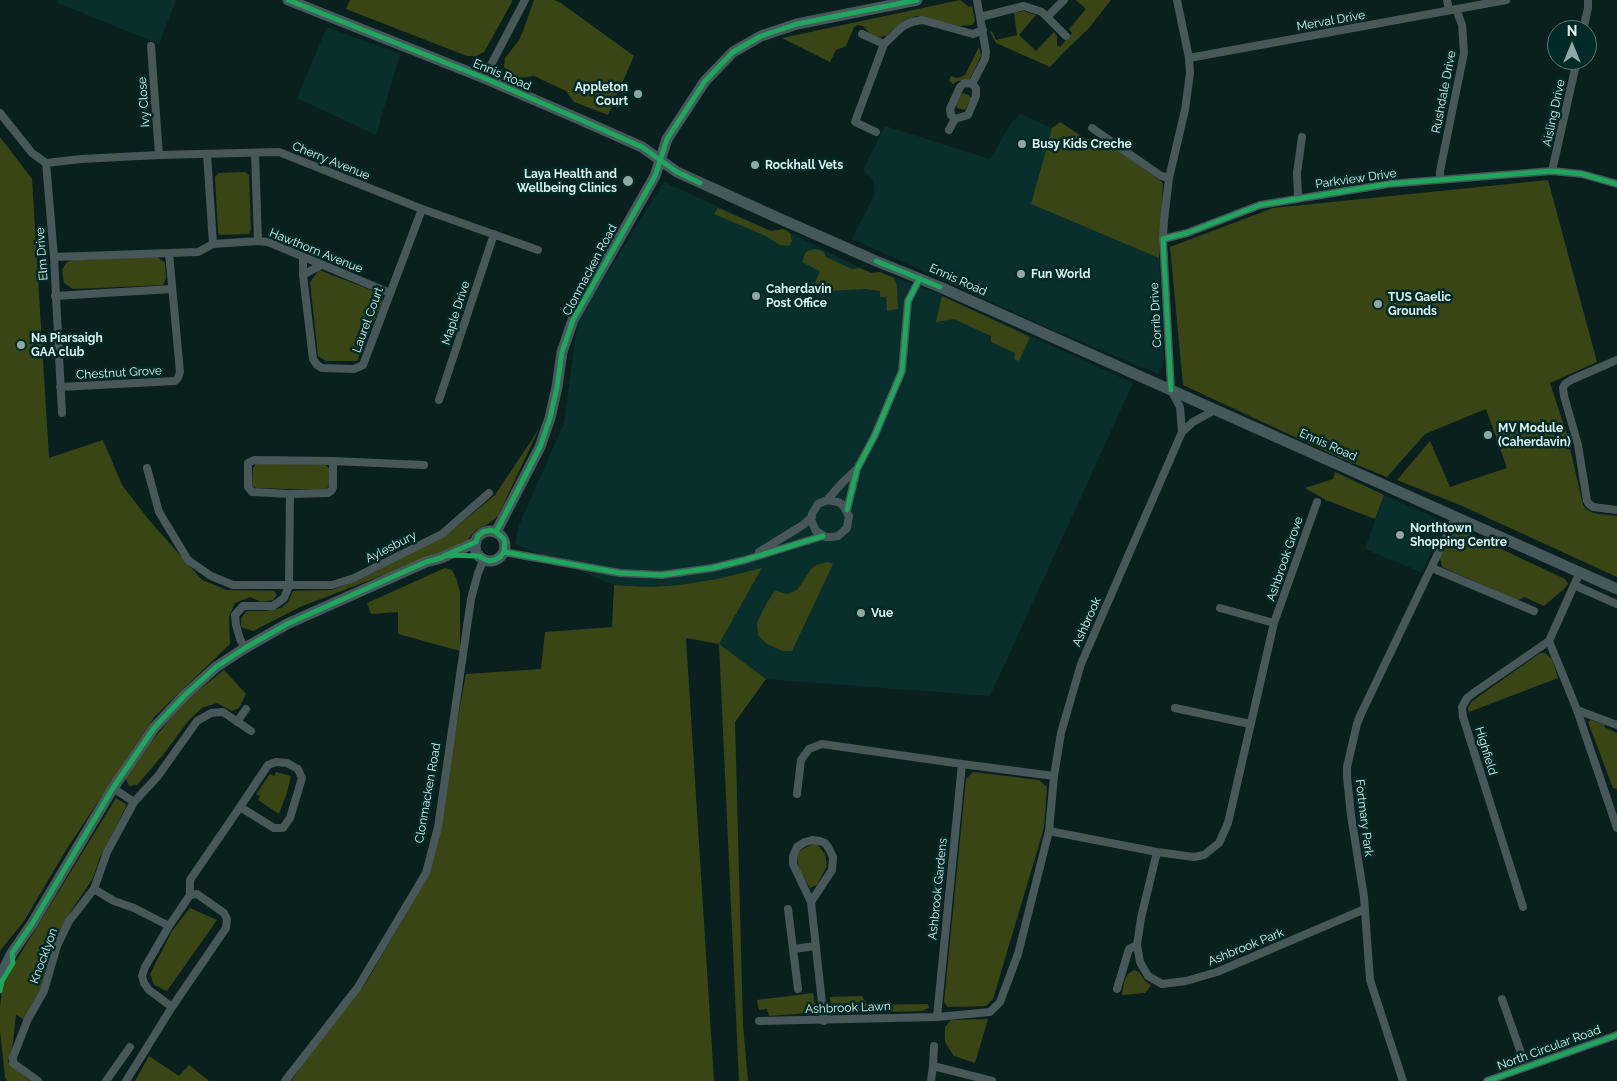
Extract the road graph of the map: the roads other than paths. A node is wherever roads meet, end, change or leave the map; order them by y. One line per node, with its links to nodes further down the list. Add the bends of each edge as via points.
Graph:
1 (288, 0): 21 (main road, Ennis Road)
2 (525, 0): 21 (street)
3 (917, 0): 32 (main road, Clonmacken Road, via 797,24 761,36 733,52 685,110 667,139)
4 (977, 0): 11 (street)
5 (1064, 0): 12 (street)
6 (1177, 0): 19 (street, Corrib Drive)
7 (1447, 0): 10 (street, Rushdale Drive)
8 (1506, 0): 10 (street, Merval Drive)
9 (1588, 0): 13 (street)
10 (1453, 10): 19 (street, Merval Drive); 36 (street, Rushdale Drive, via 1462,25 1464,53)
11 (980, 17): 12 (street, via 1024,6); 14 (street)
12 (1047, 17): 16 (street)
13 (1585, 20)
14 (983, 30): 17 (street, via 973,34 922,20 903,26); 22 (street, via 986,44 984,59)
15 (862, 34): 17 (street)
16 (1066, 36)
17 (884, 44): 27 (street, via 855,122)
18 (152, 46): 31 (street, Ivy Close)
19 (1189, 58): 35 (street, Corrib Drive, via 1185,110)
20 (1575, 70): 34 (street, Aisling Drive)
21 (484, 78): 32 (main road, Ennis Road, via 642,147)
22 (972, 84): 24 (street, via 976,88 976,96 968,115); 24 (street, via 965,83 960,87 950,109)
23 (0, 113): 33 (street, via 32,153)
24 (955, 119): 26 (street)
25 (1092, 128): 35 (street, via 1161,176)
26 (949, 130)
27 (876, 132)
28 (1302, 137): 38 (street, via 1297,173)
29 (254, 153): 30 (street, Cherry Avenue); 39 (street, Cherry Avenue, via 279,152); 42 (street)
30 (207, 154): 31 (street, Cherry Avenue); 43 (street)
31 (159, 156): 33 (street, Cherry Avenue)
32 (660, 160): 50 (main road, Ennis Road, via 677,172 776,218); 73 (main road, Clonmacken Road, via 573,320 562,352 554,402 540,447)
33 (46, 163): 46 (street, Elm Drive)
34 (1552, 171): 36 (street, Parkview Drive); 37 (street, Parkview Drive, via 1582,174)
35 (1169, 178): 41 (street, Corrib Drive)
36 (1440, 180): 38 (street, Parkview Drive, via 1388,184)
37 (1617, 184)
38 (1298, 198): 41 (street, Parkview Drive, via 1260,205)
39 (422, 209): 40 (street, Cherry Avenue); 52 (street, Laurel Court)
40 (494, 234): 44 (street, Cherry Avenue); 57 (street, Maple Drive)
41 (1163, 240): 56 (street, Corrib Drive)
42 (258, 241): 43 (street, Hawthorn Avenue); 47 (street, Hawthorn Avenue)
43 (213, 244): 45 (street, Hawthorn Avenue, via 198,252)
44 (538, 250)
45 (169, 253): 46 (street, Hawthorn Avenue); 51 (street, Chestnut Grove)
46 (54, 257): 53 (street, Elm Drive)
47 (303, 257): 48 (street, Hawthorn Avenue); 49 (street, Laurel Court)
48 (321, 265): 49 (street); 52 (street, Hawthorn Avenue)
49 (303, 276): 52 (street, Laurel Court, via 312,359 322,368 347,370 363,365)
50 (920, 278): 56 (main road, Ennis Road); 64 (street, via 908,301 902,371)
51 (172, 289): 53 (street); 55 (street, Chestnut Grove, via 180,372 175,381)
52 (390, 293)
53 (56, 296): 55 (street, Elm Drive)
54 (1617, 360): 70 (street, via 1571,380 1563,388 1578,445 1587,501 1593,507)
55 (60, 387): 59 (street, Elm Drive)
56 (1171, 390): 58 (main road, Ennis Road); 60 (street, Ashbrook, via 1180,407)
57 (439, 400)
58 (1215, 410): 60 (street, Ashbrook); 71 (main road, Ennis Road)
59 (62, 413)
60 (1182, 432): 99 (street, Ashbrook, via 1081,664 1061,733)
61 (333, 461): 62 (street); 66 (street, via 332,490 328,493); 66 (street, via 254,460 248,463 248,487 252,492)
62 (424, 465)
63 (147, 468): 83 (street, Aylesbury, via 159,512 188,560 211,576 233,585)
64 (857, 469): 67 (street); 69 (street)
65 (490, 493): 83 (street, Aylesbury, via 442,534 354,578 332,586)
66 (290, 494): 83 (street)
67 (827, 500): 69 (street, via 838,502); 72 (street, via 814,508)
68 (1316, 502): 88 (street, Ashbrook Grove)
69 (847, 510): 74 (street, via 849,522 843,532 832,537)
70 (1617, 510)
71 (1456, 516): 80 (street, Fortmary Park); 81 (main road, Ennis Road)
72 (812, 517): 74 (street, via 813,526); 79 (street, via 803,526)
73 (496, 532): 75 (main road, via 483,532); 76 (main road, via 505,542)
74 (823, 536): 79 (street)
75 (476, 542): 77 (main road); 78 (main road, via 476,550)
76 (504, 552): 78 (main road, via 495,560); 79 (street, via 620,573 662,576)
77 (446, 555): 78 (main road); 90 (main road, via 287,624)
78 (482, 558): 139 (street, Clonmacken Road, via 471,599 438,827 426,873 358,987)
79 (744, 560)
80 (1432, 568): 87 (street); 114 (street, Fortmary Park, via 1360,716 1347,767)
81 (1580, 572): 82 (street); 84 (main road, Ennis Road)
82 (1574, 585): 85 (street); 89 (street)
83 (288, 586): 90 (street, via 284,598 273,606 243,606 235,615 240,639)
84 (1617, 588)
85 (1617, 604)
86 (1220, 608): 88 (street)
87 (1534, 611)
88 (1274, 623): 95 (street, Ashbrook Grove)
89 (1549, 641): 93 (street); 112 (street, Highfield, via 1472,694 1462,707)
90 (246, 648): 100 (main road, via 216,667 184,696 154,728)
91 (1175, 708): 95 (street)
92 (246, 709): 94 (street)
93 (1578, 710): 96 (street); 105 (street)
94 (238, 722): 97 (street, Knocklyon); 103 (street, Knocklyon, via 223,712 211,713 197,721 158,776)
95 (1250, 724): 108 (street, Ashbrook Grove, via 1228,823 1218,843 1204,855 1194,857)
96 (1617, 725)
97 (251, 731)
98 (962, 764): 99 (street); 101 (street, via 822,744 809,749 801,760); 128 (street, Ashbrook Gardens)
99 (1054, 776): 107 (street, Ashbrook)
100 (113, 788): 103 (street); 119 (main road)
101 (797, 794)
102 (1617, 800): 105 (street)
103 (134, 802): 109 (street, Knocklyon, via 107,852)
104 (240, 808): 104 (street, via 268,765 287,763 298,769 302,778 290,818 283,828 274,828); 110 (street, via 190,880)
105 (1613, 813): 106 (street)
106 (1617, 828)
107 (1049, 831): 108 (street); 128 (street, Ashbrook, via 1018,954 1000,1002 990,1012)
108 (1157, 852): 116 (street)
109 (94, 889): 115 (street); 136 (street, Knocklyon, via 69,921 57,946 44,991 28,1019 13,1057 13,1063)
110 (190, 895): 115 (street); 127 (street, via 196,894 224,913 226,928)
111 (811, 902): 111 (street, via 793,864 793,856 797,847 812,840 825,843 833,857 832,870); 117 (street)
112 (1523, 907)
113 (788, 909): 118 (street)
114 (1365, 909): 121 (street, Ashbrook Park, via 1217,972 1186,981 1162,984 1148,976); 142 (street, Fortmary Park, via 1370,980)
115 (169, 926): 127 (street, via 142,976 149,990)
116 (1137, 944): 121 (street); 122 (street, via 1129,949)
117 (816, 946): 118 (street); 129 (street)
118 (793, 948): 124 (street)
119 (12, 953): 120 (main road); 123 (main road)
120 (0, 961)
121 (1140, 962): 122 (street)
122 (1122, 970): 125 (street)
123 (0, 977)
124 (798, 989)
125 (1117, 989)
126 (1502, 999): 135 (street)
127 (172, 1008): 138 (street)
128 (937, 1017): 129 (street, Ashbrook Lawn)
129 (824, 1020): 130 (street, Ashbrook Lawn)
130 (759, 1022)
131 (1617, 1035): 135 (street, North Circular Road)
132 (934, 1046): 134 (street)
133 (130, 1047): 137 (street)
134 (933, 1066): 140 (street); 141 (street)
135 (1526, 1067): 143 (street, North Circular Road)
136 (38, 1081)
137 (106, 1081)
138 (126, 1081)
139 (285, 1081)
140 (931, 1081)
141 (992, 1081)
142 (1403, 1081)
143 (1487, 1081)

